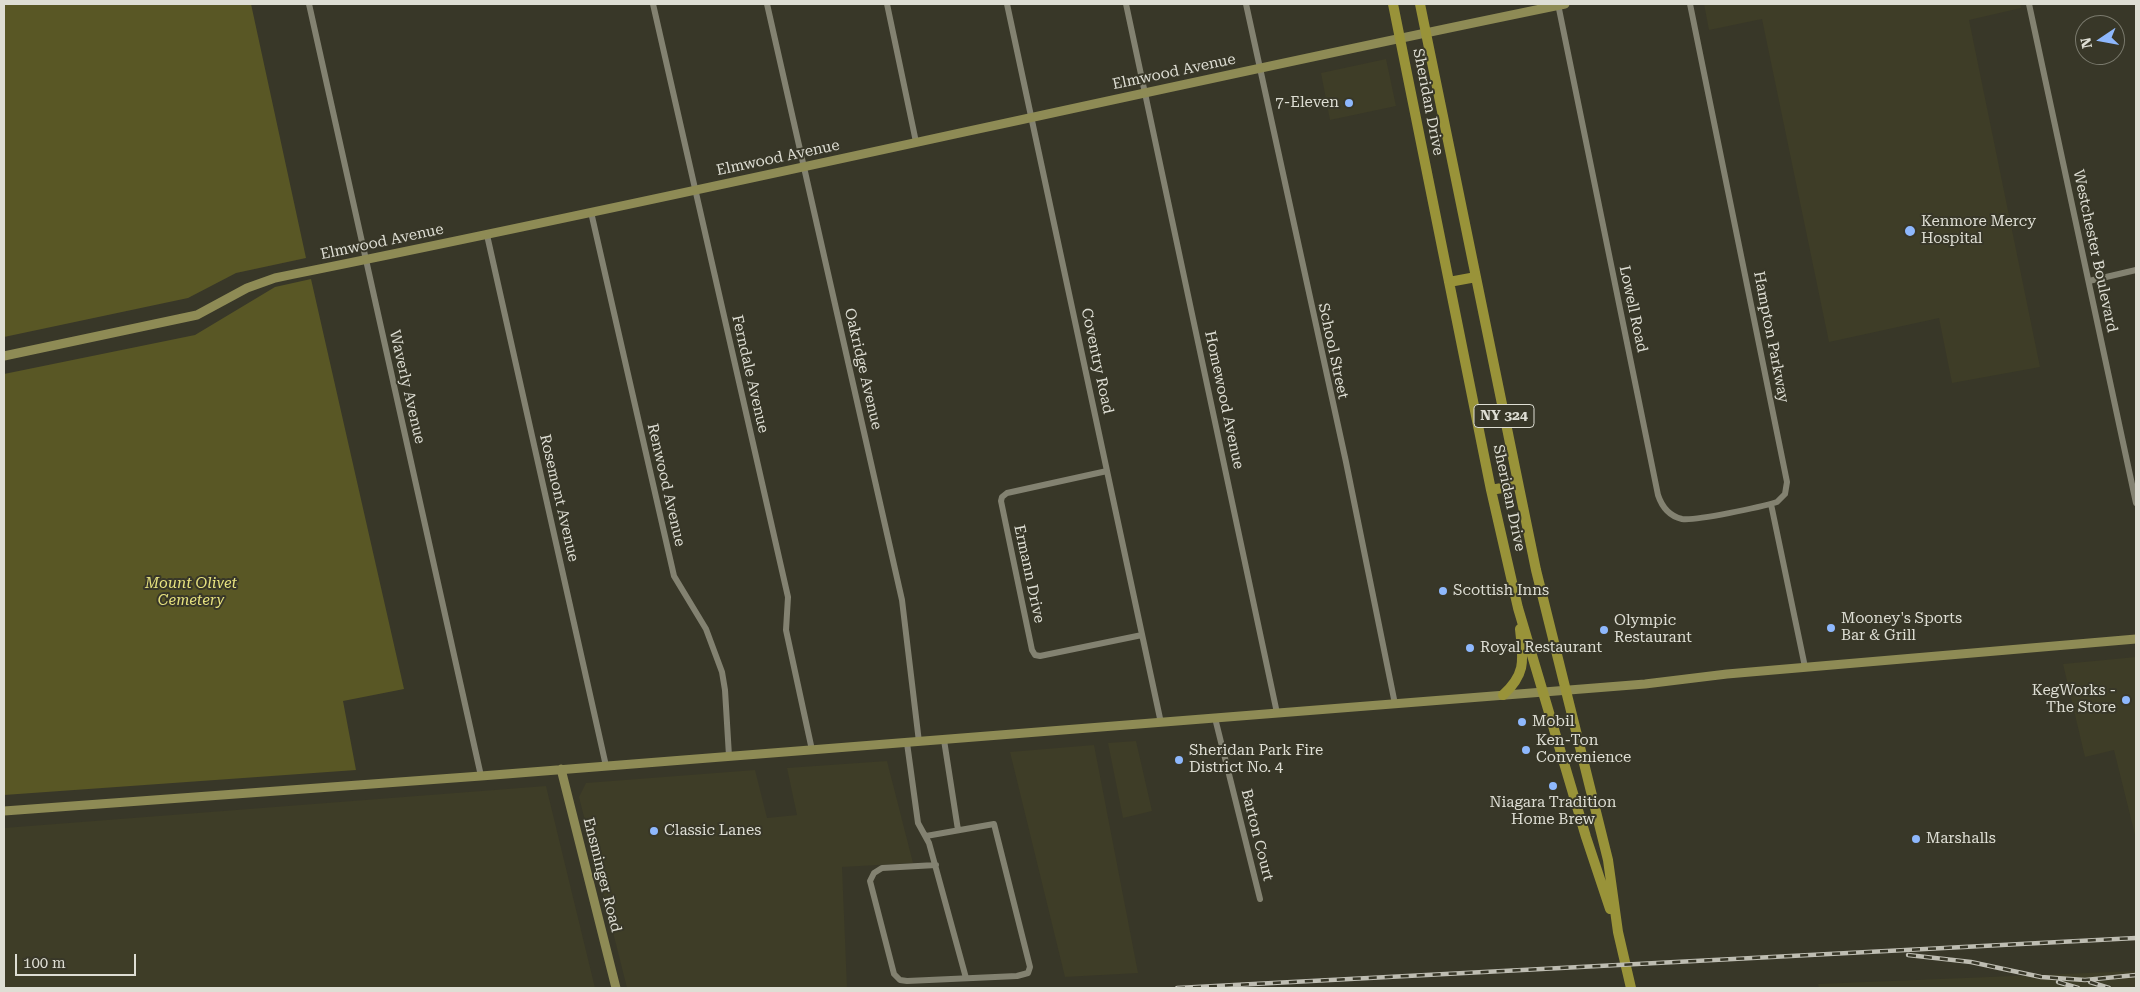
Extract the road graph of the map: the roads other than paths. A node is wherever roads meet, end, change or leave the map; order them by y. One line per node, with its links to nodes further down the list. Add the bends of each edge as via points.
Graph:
1 (309, 4): 23 (street, Waverly Avenue)
2 (653, 4): 20 (street, Ferndale Avenue)
3 (766, 4): 19 (street, Oakridge Avenue)
4 (886, 4): 18 (street)
5 (1007, 4): 17 (street, Coventry Road)
6 (1126, 4): 16 (street, Homewood Avenue)
7 (1246, 4): 15 (street, School Street)
8 (1393, 4): 14 (main road, Sheridan Drive / NY 324)
9 (1420, 4): 13 (main road, Sheridan Drive / NY 324)
10 (1560, 4): 13 (main road, Elmwood Avenue); 33 (street, Lowell Road, via 1660,502 1669,513 1683,519)
11 (1690, 4): 33 (street, Hampton Parkway, via 1787,482 1785,494)
12 (2029, 4): 26 (street, Westchester Boulevard)
13 (1426, 32): 14 (main road, Elmwood Avenue); 25 (main road, Sheridan Drive / NY 324)
14 (1400, 38): 15 (main road, Elmwood Avenue); 27 (main road, Sheridan Drive / NY 324)
15 (1260, 68): 16 (main road, Elmwood Avenue); 41 (street, School Street)
16 (1145, 93): 17 (main road, Elmwood Avenue); 42 (street, Homewood Avenue)
17 (1032, 117): 18 (main road, Elmwood Avenue); 29 (street, Coventry Road)
18 (916, 142): 19 (main road, Elmwood Avenue)
19 (804, 166): 20 (main road, Elmwood Avenue); 46 (street, Oakridge Avenue, via 902,600)
20 (695, 189): 21 (main road, Elmwood Avenue); 48 (street, Ferndale Avenue, via 788,597 786,630)
21 (591, 212): 22 (main road, Elmwood Avenue); 49 (street, Renwood Avenue, via 674,576 706,629 722,672)
22 (487, 235): 23 (main road, Elmwood Avenue); 50 (street, Rosemont Avenue)
23 (366, 260): 28 (main road, Elmwood Avenue, via 266,280 187,317); 52 (street, Waverly Avenue)
24 (2136, 270): 26 (street)
25 (1476, 277): 27 (main road); 30 (main road, Sheridan Drive / NY 324)
26 (2089, 281): 32 (street, Westchester Boulevard)
27 (1449, 282): 31 (main road, Sheridan Drive / NY 324)
28 (4, 356)
29 (1107, 471): 35 (street, Coventry Road); 35 (street, Ermann Drive, via 1002,497 1032,650 1040,656)
30 (1518, 485): 31 (main road); 38 (main road, Sheridan Drive / NY 324)
31 (1491, 490): 34 (main road, Sheridan Drive / NY 324)
32 (2136, 503)
33 (1771, 504): 37 (street)
34 (1518, 608): 39 (main road, Sheridan Drive / NY 324); 40 (main road, via 1522,667 1520,676)
35 (1142, 635): 44 (street, Coventry Road)
36 (2136, 639): 37 (main road)
37 (1805, 667): 38 (main road)
38 (1565, 690): 39 (main road); 58 (main road, Sheridan Drive / NY 324, via 1608,860)
39 (1543, 691): 40 (main road); 58 (main road, Sheridan Drive / NY 324, via 1586,838)
40 (1503, 695): 41 (main road)
41 (1395, 704): 42 (main road)
42 (1277, 713): 43 (main road)
43 (1215, 718): 44 (main road); 57 (street, Barton Court)
44 (1161, 722): 45 (main road)
45 (944, 740): 46 (main road); 54 (street)
46 (919, 742): 47 (main road)
47 (908, 743): 48 (main road); 55 (street, via 918,823)
48 (812, 750): 49 (main road)
49 (729, 756): 50 (main road)
50 (606, 766): 51 (main road)
51 (561, 769): 52 (main road); 60 (main road, Ensminger Road)
52 (481, 776): 53 (main road)
53 (4, 811)
54 (958, 830): 55 (street); 59 (street, via 994,824 1030,967 1025,975)
55 (926, 836): 56 (street)
56 (936, 865): 59 (street); 59 (street, via 882,868 874,872 870,885 897,978 907,981)
57 (1260, 899)
58 (1618, 932): 61 (main road, Sheridan Drive / NY 324)
59 (966, 978)
60 (616, 988)
61 (1631, 988)

